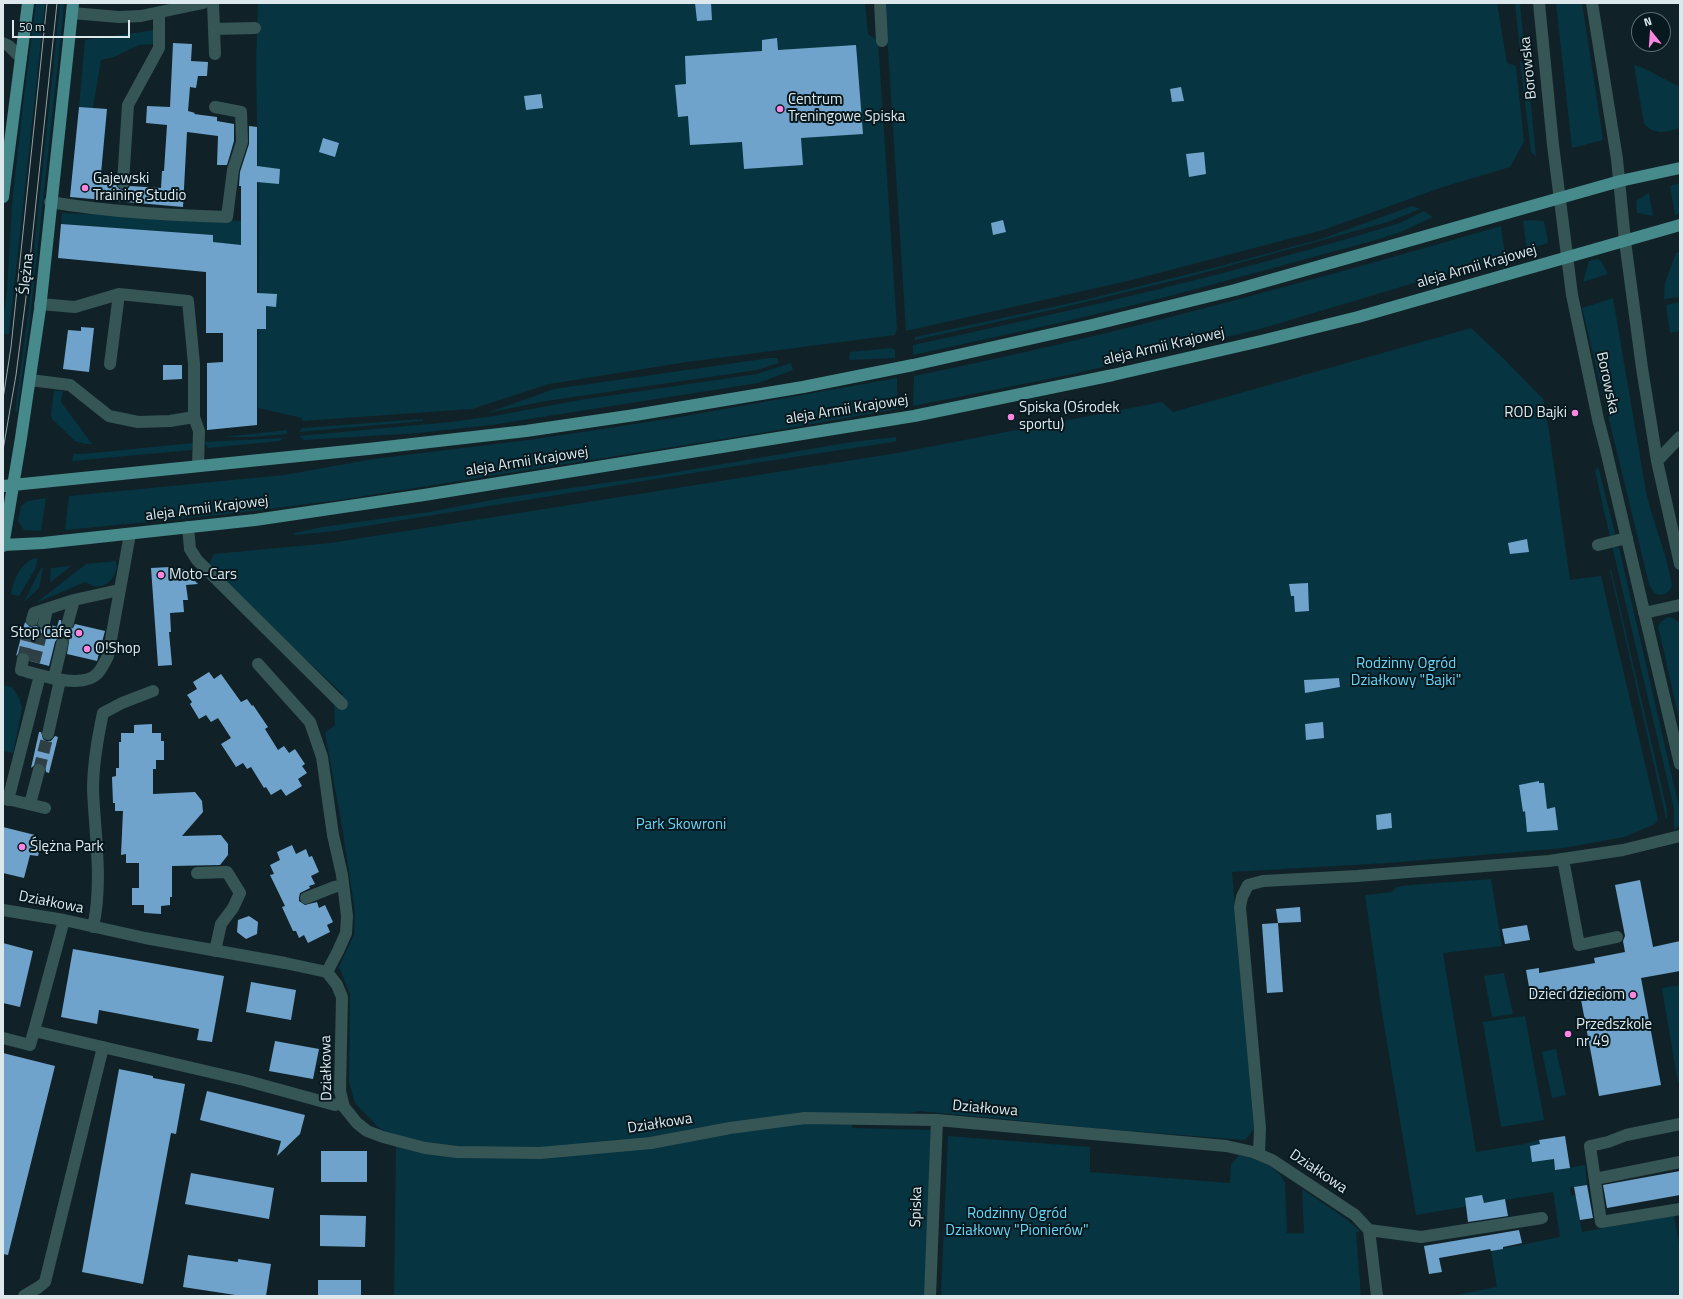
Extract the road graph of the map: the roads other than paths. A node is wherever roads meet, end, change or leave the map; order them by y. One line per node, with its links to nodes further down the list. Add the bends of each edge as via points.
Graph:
1 (28, 3): 14 (main road)
2 (203, 3): 8 (street)
3 (213, 3): 10 (street)
4 (880, 3): 11 (street)
5 (1539, 3): 20 (street, Borowska)
6 (1592, 3): 17 (street)
7 (73, 8): 8 (street, via 119,17); 21 (main road, Ślężna)
8 (160, 13): 18 (street, via 159,48 128,105)
9 (254, 28): 10 (street)
10 (214, 29): 13 (street)
11 (882, 41)
12 (3, 43): 14 (street)
13 (215, 54)
14 (21, 58): 19 (main road)
15 (215, 107): 21 (street, via 241,112 242,142 233,170 227,217 93,209)
16 (1680, 168): 17 (main road, aleja Armii Krajowej)
17 (1620, 181): 20 (main road, aleja Armii Krajowej); 23 (street)
18 (123, 183)
19 (3, 197)
20 (1560, 198): 24 (street, Borowska); 32 (main road, aleja Armii Krajowej, via 1235,290 1092,325 803,387 526,431)
21 (50, 202): 26 (main road, Ślężna)
22 (1680, 225): 23 (main road, aleja Armii Krajowej)
23 (1625, 241): 24 (main road, aleja Armii Krajowej); 31 (street)
24 (1567, 257): 34 (main road, aleja Armii Krajowej, via 1350,319 1022,394 909,416 424,495 255,520); 36 (street, Borowska, via 1574,311)
25 (119, 294): 26 (street, via 75,307); 27 (street); 29 (street, via 188,301 194,364)
26 (40, 304): 28 (main road, Ślężna)
27 (110, 364)
28 (30, 380): 29 (street, via 70,385 109,416 138,422); 33 (main road, Ślężna)
29 (194, 417): 32 (street, via 199,431)
30 (1680, 437): 31 (street)
31 (1657, 461): 39 (street)
32 (198, 466): 33 (main road, aleja Armii Krajowej)
33 (8, 485): 37 (main road, Ślężna)
34 (188, 527): 35 (main road, aleja Armii Krajowej); 50 (street, via 190,549 197,560)
35 (130, 534): 37 (main road, aleja Armii Krajowej); 40 (street)
36 (1627, 538): 38 (street); 43 (street, Borowska)
37 (3, 545)
38 (1598, 545)
39 (1680, 564)
40 (119, 590): 41 (street); 48 (street, via 108,656 98,674 84,681)
41 (74, 600): 44 (street, via 47,608); 45 (street)
42 (1680, 605): 43 (street)
43 (1644, 613): 52 (street, Borowska)
44 (38, 622)
45 (68, 622)
46 (62, 644): 48 (street)
47 (258, 664): 60 (street, via 310,722 322,757)
48 (57, 679): 51 (street); 54 (street, via 32,667)
49 (153, 691): 64 (street, via 103,713 98,734 93,788 98,866 97,904)
50 (342, 704)
51 (48, 734)
52 (1680, 764)
53 (39, 770): 55 (street)
54 (6, 799): 55 (street)
55 (30, 804): 56 (street)
56 (45, 808)
57 (1680, 836): 58 (street, via 1623,850)
58 (1564, 859): 65 (street, via 1579,945); 74 (street, via 1263,881 1248,885 1240,907 1260,1128)
59 (197, 873): 66 (street, via 227,872 240,893 222,924)
60 (343, 885): 61 (street); 67 (street, via 347,916 346,932)
61 (306, 898)
62 (3, 910): 63 (street, Działkowa)
63 (64, 920): 64 (street, Działkowa); 68 (street)
64 (93, 927): 66 (street, Działkowa)
65 (1617, 937)
66 (215, 951): 67 (street, Działkowa)
67 (326, 972): 71 (street, Działkowa, via 337,985 342,997)
68 (34, 1030): 69 (street, via 30,1045); 70 (street)
69 (3, 1038)
70 (103, 1047): 71 (street, via 244,1080 335,1105); 80 (street, via 45,1282)
71 (342, 1103): 72 (street, Działkowa, via 366,1131 438,1150 457,1152 540,1153 651,1143 794,1118)
72 (937, 1120): 74 (street, Działkowa, via 1213,1144); 81 (street, Spiska)
73 (1680, 1124): 76 (street, via 1626,1135 1590,1146)
74 (1259, 1154): 79 (street, Działkowa, via 1355,1215)
75 (1680, 1162): 76 (street)
76 (1595, 1179): 77 (street, via 1601,1222)
77 (1680, 1209)
78 (1542, 1218): 79 (street, via 1421,1236)
79 (1369, 1230): 82 (street)
80 (24, 1296)
81 (930, 1296)
82 (1377, 1296)

